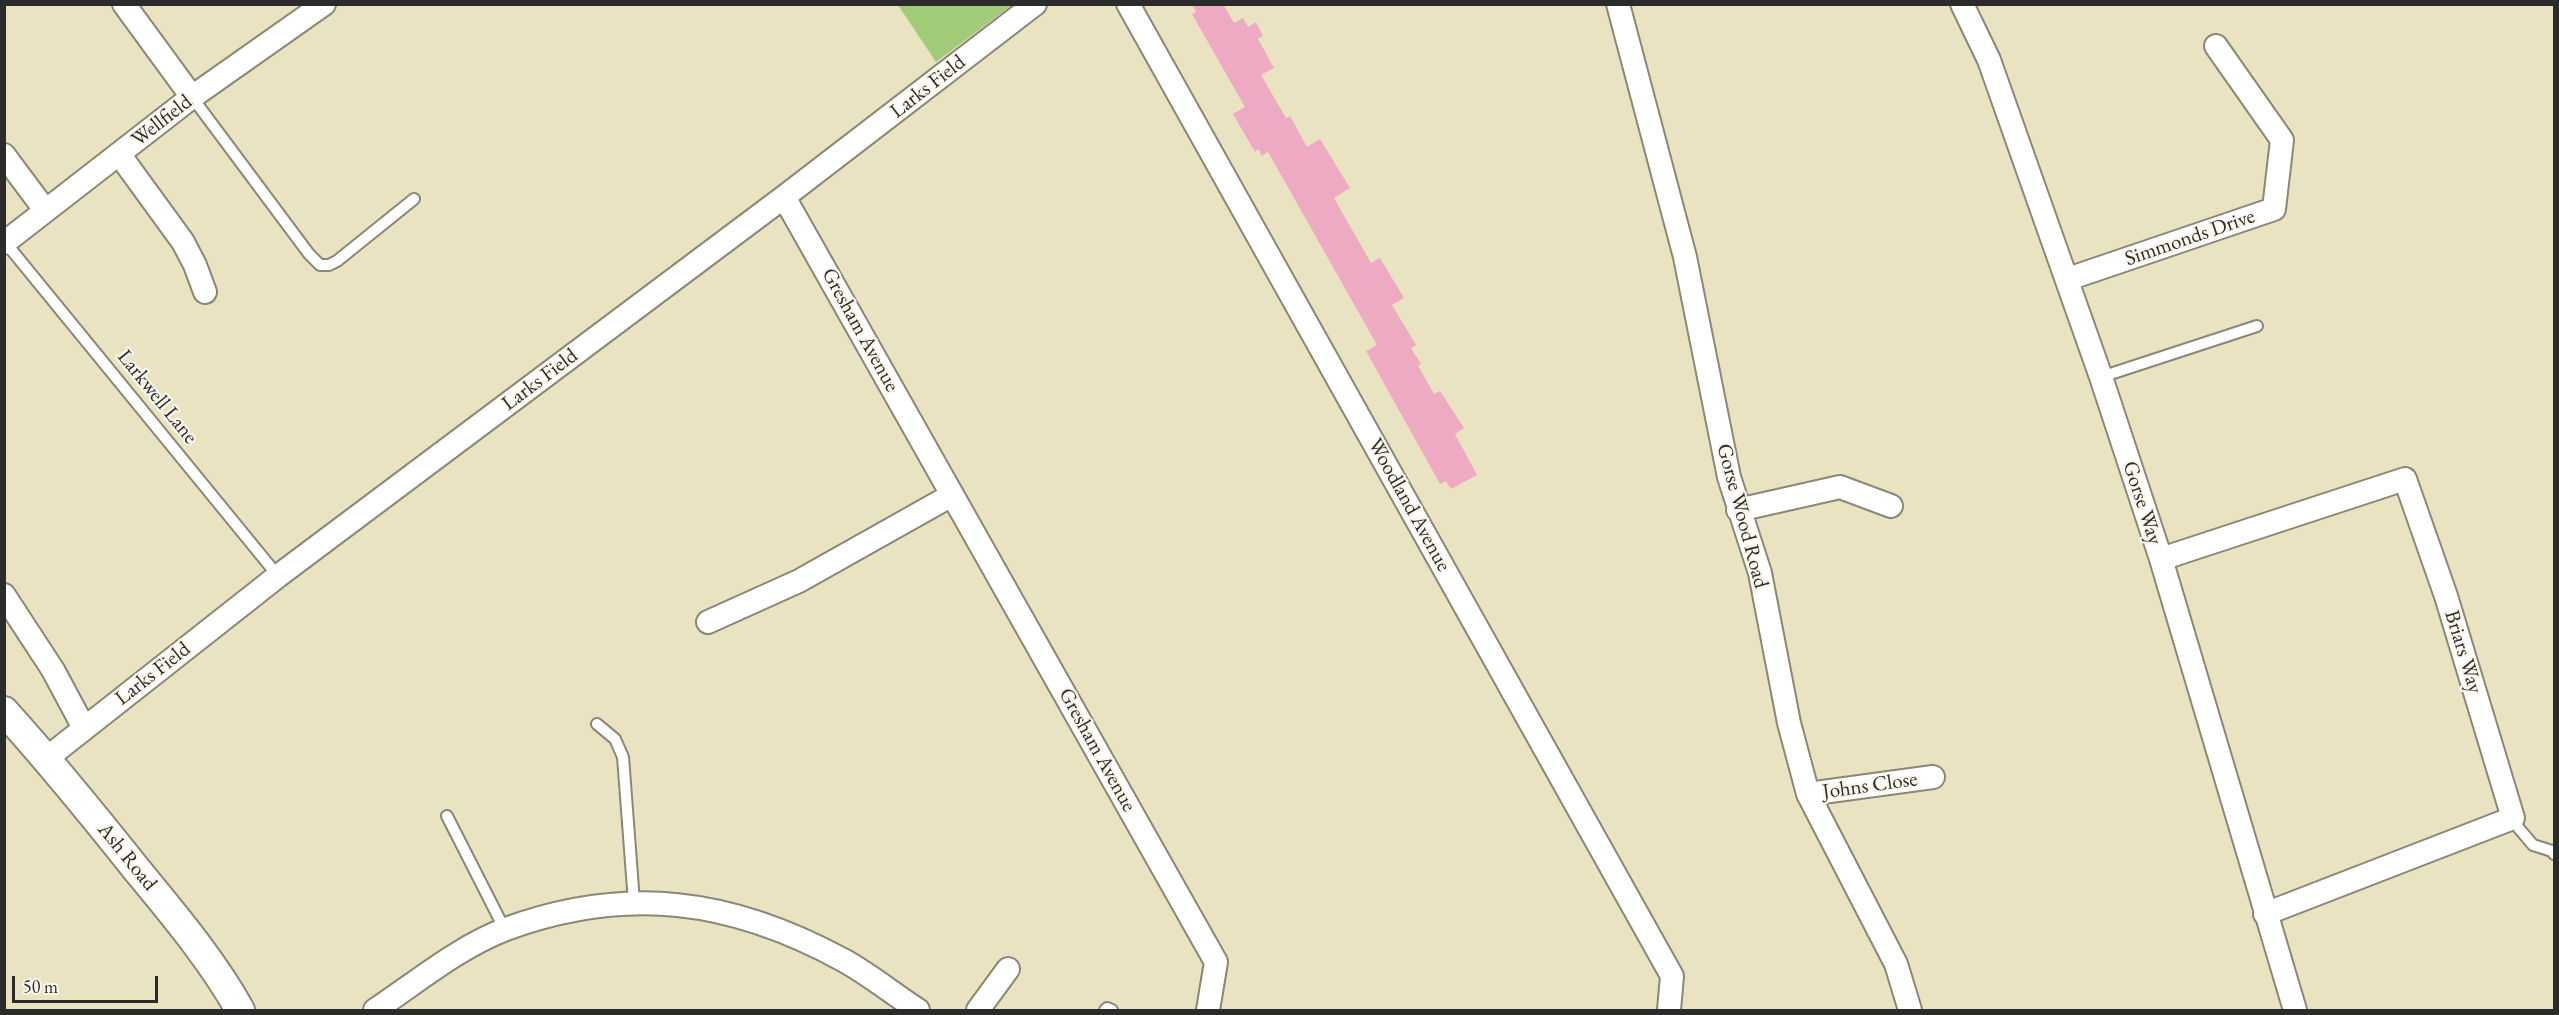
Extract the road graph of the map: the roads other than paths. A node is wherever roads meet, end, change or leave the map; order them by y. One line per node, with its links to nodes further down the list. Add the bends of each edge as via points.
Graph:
1 (124, 4): 9 (street)
2 (324, 4): 7 (street, Wellfield)
3 (1035, 4): 12 (street, Larks Field)
4 (1128, 4): 47 (street, Woodland Avenue, via 1672,976)
5 (1618, 4): 22 (street, Gorse Wood Road, via 1684,257)
6 (1962, 4): 16 (street, Gorse Way, via 1989,60)
7 (300, 11): 9 (street, Wellfield)
8 (2216, 46): 16 (street, Simmonds Drive, via 2282,140 2274,209)
9 (192, 97): 10 (street, Wellfield); 13 (lane, via 320,265 337,261)
10 (119, 154): 14 (street, Wellfield); 17 (street, via 191,254)
11 (4, 155): 14 (street)
12 (784, 197): 20 (street, Gresham Avenue); 24 (street, Larks Field)
13 (414, 199)
14 (45, 210): 15 (street, Wellfield)
15 (5, 242): 24 (lane, Larkwell Lane)
16 (2068, 279): 19 (street, Gorse Way)
17 (205, 292)
18 (2258, 326): 19 (lane)
19 (2101, 377): 23 (street, Gorse Way)
20 (952, 495): 26 (street, via 799,581); 46 (street, Gresham Avenue, via 1216,962)
21 (1891, 506): 22 (street, via 1840,487)
22 (1738, 510): 32 (street, Gorse Wood Road, via 1760,573 1789,723)
23 (2161, 560): 34 (street, Briars Way, via 2406,479 2446,596); 37 (street, Gorse Way)
24 (278, 576): 29 (street, Larks Field)
25 (4, 595): 29 (street, via 53,670)
26 (708, 622)
27 (4, 711): 30 (street, Ash Road)
28 (597, 724): 36 (lane, via 615,739 623,757)
29 (84, 728): 30 (street, Larks Field)
30 (47, 758): 40 (street, Ash Road, via 176,918 226,985)
31 (1933, 777): 32 (street, Johns Close)
32 (1808, 794): 48 (street, Gorse Wood Road, via 1896,964)
33 (447, 816): 38 (lane)
34 (2511, 819): 35 (lane, via 2533,845); 37 (street)
35 (2554, 854)
36 (634, 902): 38 (street, via 567,912); 42 (street, via 697,905 768,924 844,960)
37 (2265, 914): 49 (street, Gorse Way)
38 (505, 930): 41 (street, via 451,958)
39 (1008, 969): 43 (street)
40 (240, 1011)
41 (375, 1011)
42 (918, 1011)
43 (978, 1011)
44 (1105, 1011): 45 (lane)
45 (1112, 1011)
46 (1208, 1011)
47 (1669, 1011)
48 (1910, 1011)
49 (2295, 1011)

